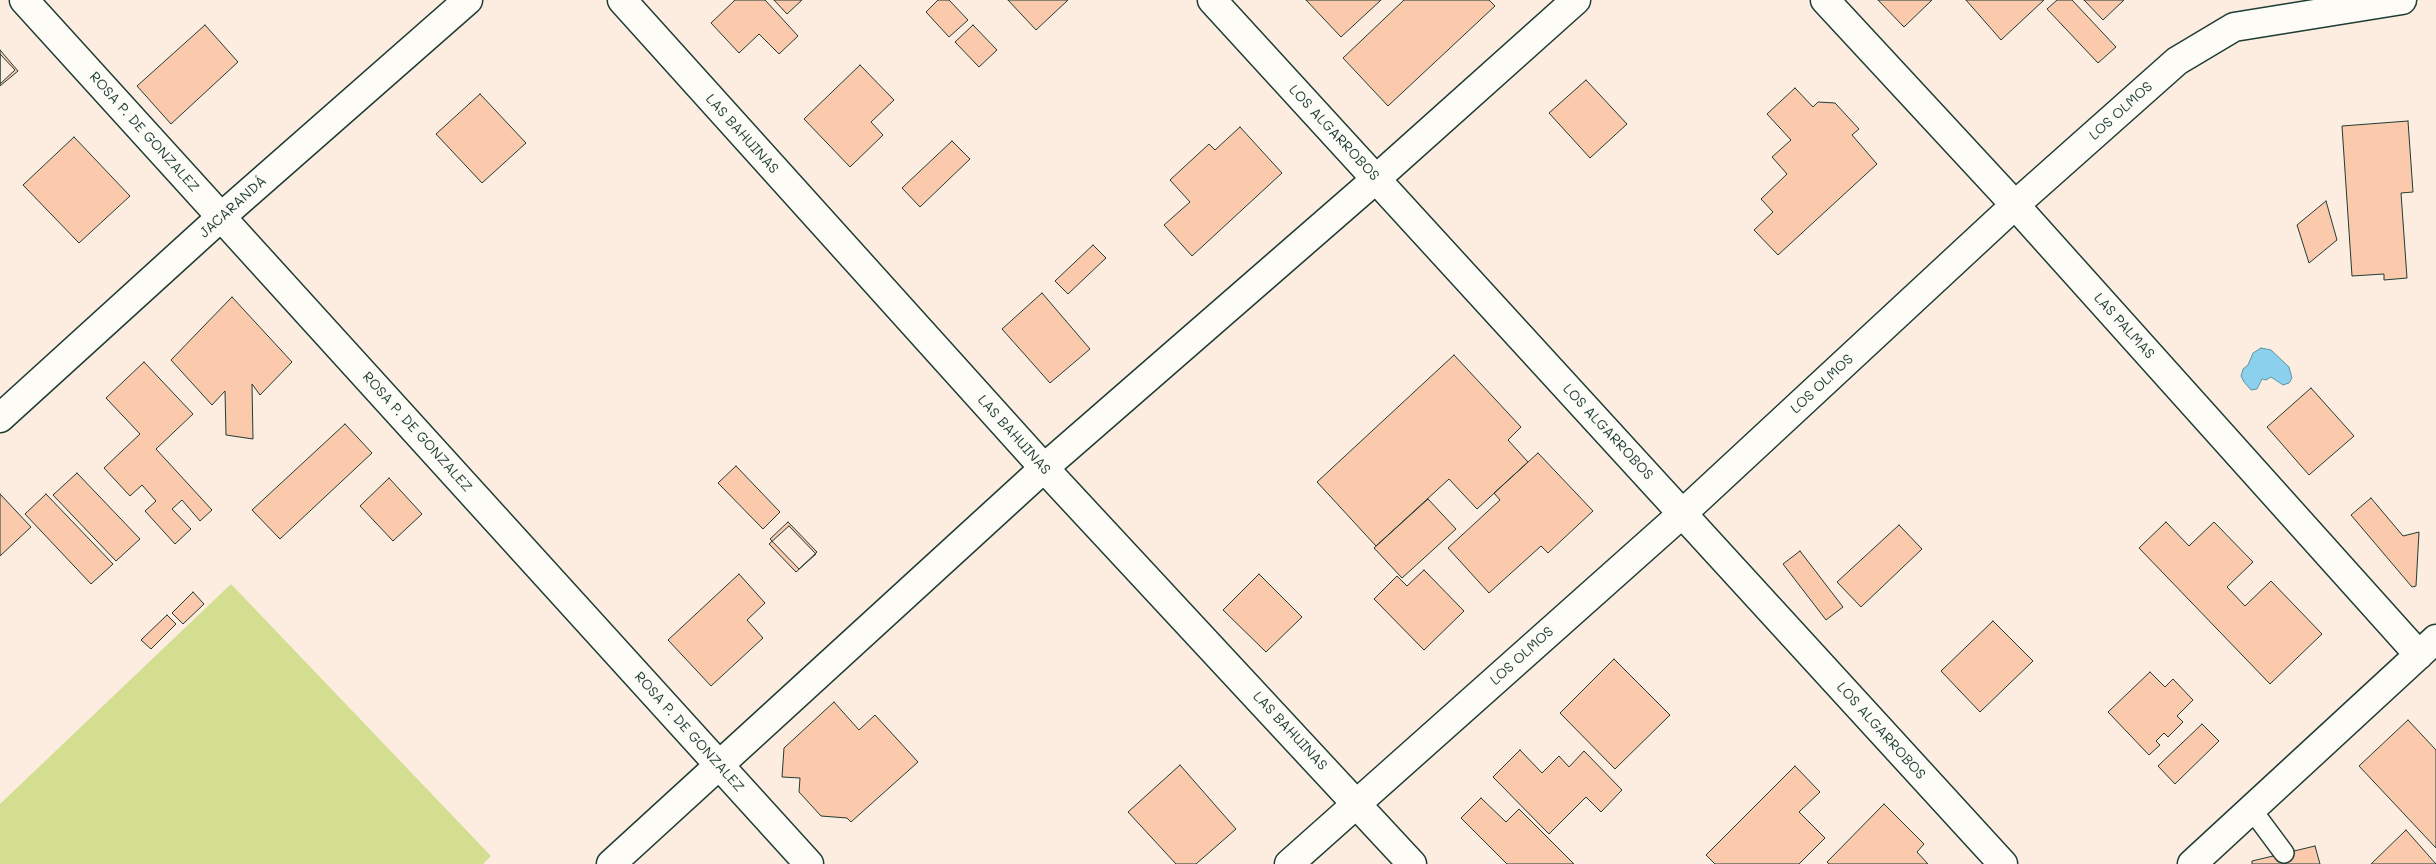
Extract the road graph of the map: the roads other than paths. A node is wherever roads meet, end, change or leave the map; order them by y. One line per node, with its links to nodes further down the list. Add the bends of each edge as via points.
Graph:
1 (24, 0): 10 (street, ROSA P. DE GONZALEZ)
2 (468, 0): 10 (street, JACARANDÁ)
3 (622, 0): 12 (street, LAS BAHUINAS)
4 (1212, 0): 8 (street, LOS ALGARROBOS)
5 (1576, 0): 8 (street)
6 (1824, 0): 9 (street, LAS PALMAS)
7 (2402, 0): 9 (street, LOS OLMOS, via 2234,27 2177,61)
8 (1376, 179): 12 (street); 13 (street, LOS ALGARROBOS)
9 (2015, 205): 13 (street, LOS OLMOS); 14 (street, LAS PALMAS)
10 (221, 217): 11 (street, JACARANDÁ); 15 (street, ROSA P. DE GONZALEZ)
11 (0, 418)
12 (1044, 468): 15 (street); 16 (street, LAS BAHUINAS)
13 (1683, 513): 16 (street, LOS OLMOS); 23 (street, LOS ALGARROBOS)
14 (2428, 647): 17 (street)
15 (720, 765): 19 (street); 20 (street, ROSA P. DE GONZALEZ)
16 (1356, 802): 21 (street, LOS OLMOS); 22 (street, LAS BAHUINAS)
17 (2252, 810): 18 (lane); 24 (street)
18 (2284, 853)
19 (611, 864)
20 (809, 864)
21 (1289, 864)
22 (1412, 864)
23 (2003, 864)
24 (2192, 864)

